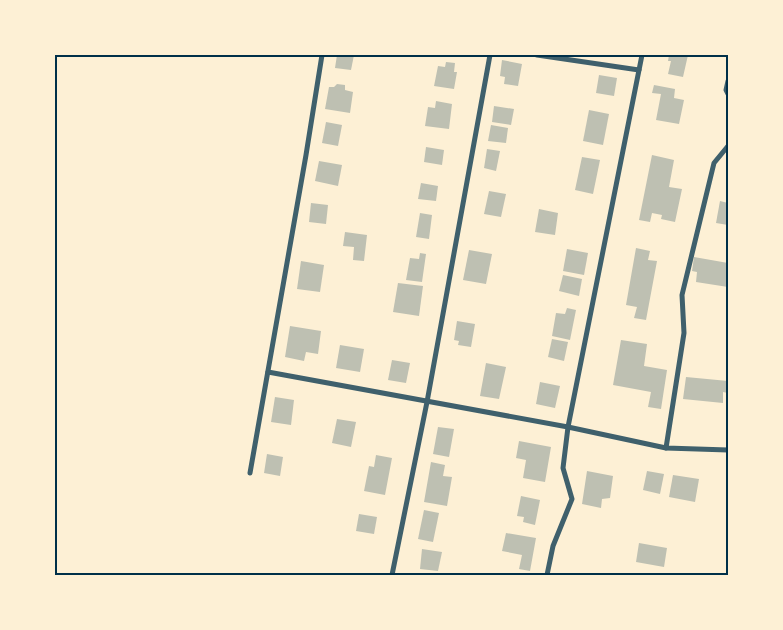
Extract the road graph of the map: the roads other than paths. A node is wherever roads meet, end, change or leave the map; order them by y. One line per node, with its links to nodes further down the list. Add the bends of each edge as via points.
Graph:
1 (322, 55): 9 (street)
2 (490, 55): 10 (street)
3 (537, 55): 5 (street)
4 (642, 55): 5 (street)
5 (639, 70): 11 (street)
6 (728, 81): 7 (street)
7 (728, 94)
8 (728, 146): 12 (street, via 714,163 682,295 684,333)
9 (268, 372): 10 (street); 14 (street)
10 (427, 402): 11 (street); 15 (street)
11 (568, 427): 12 (street); 16 (street, via 563,468 572,499 553,546)
12 (666, 448): 13 (street)
13 (728, 450)
14 (250, 473)
15 (392, 575)
16 (547, 575)

